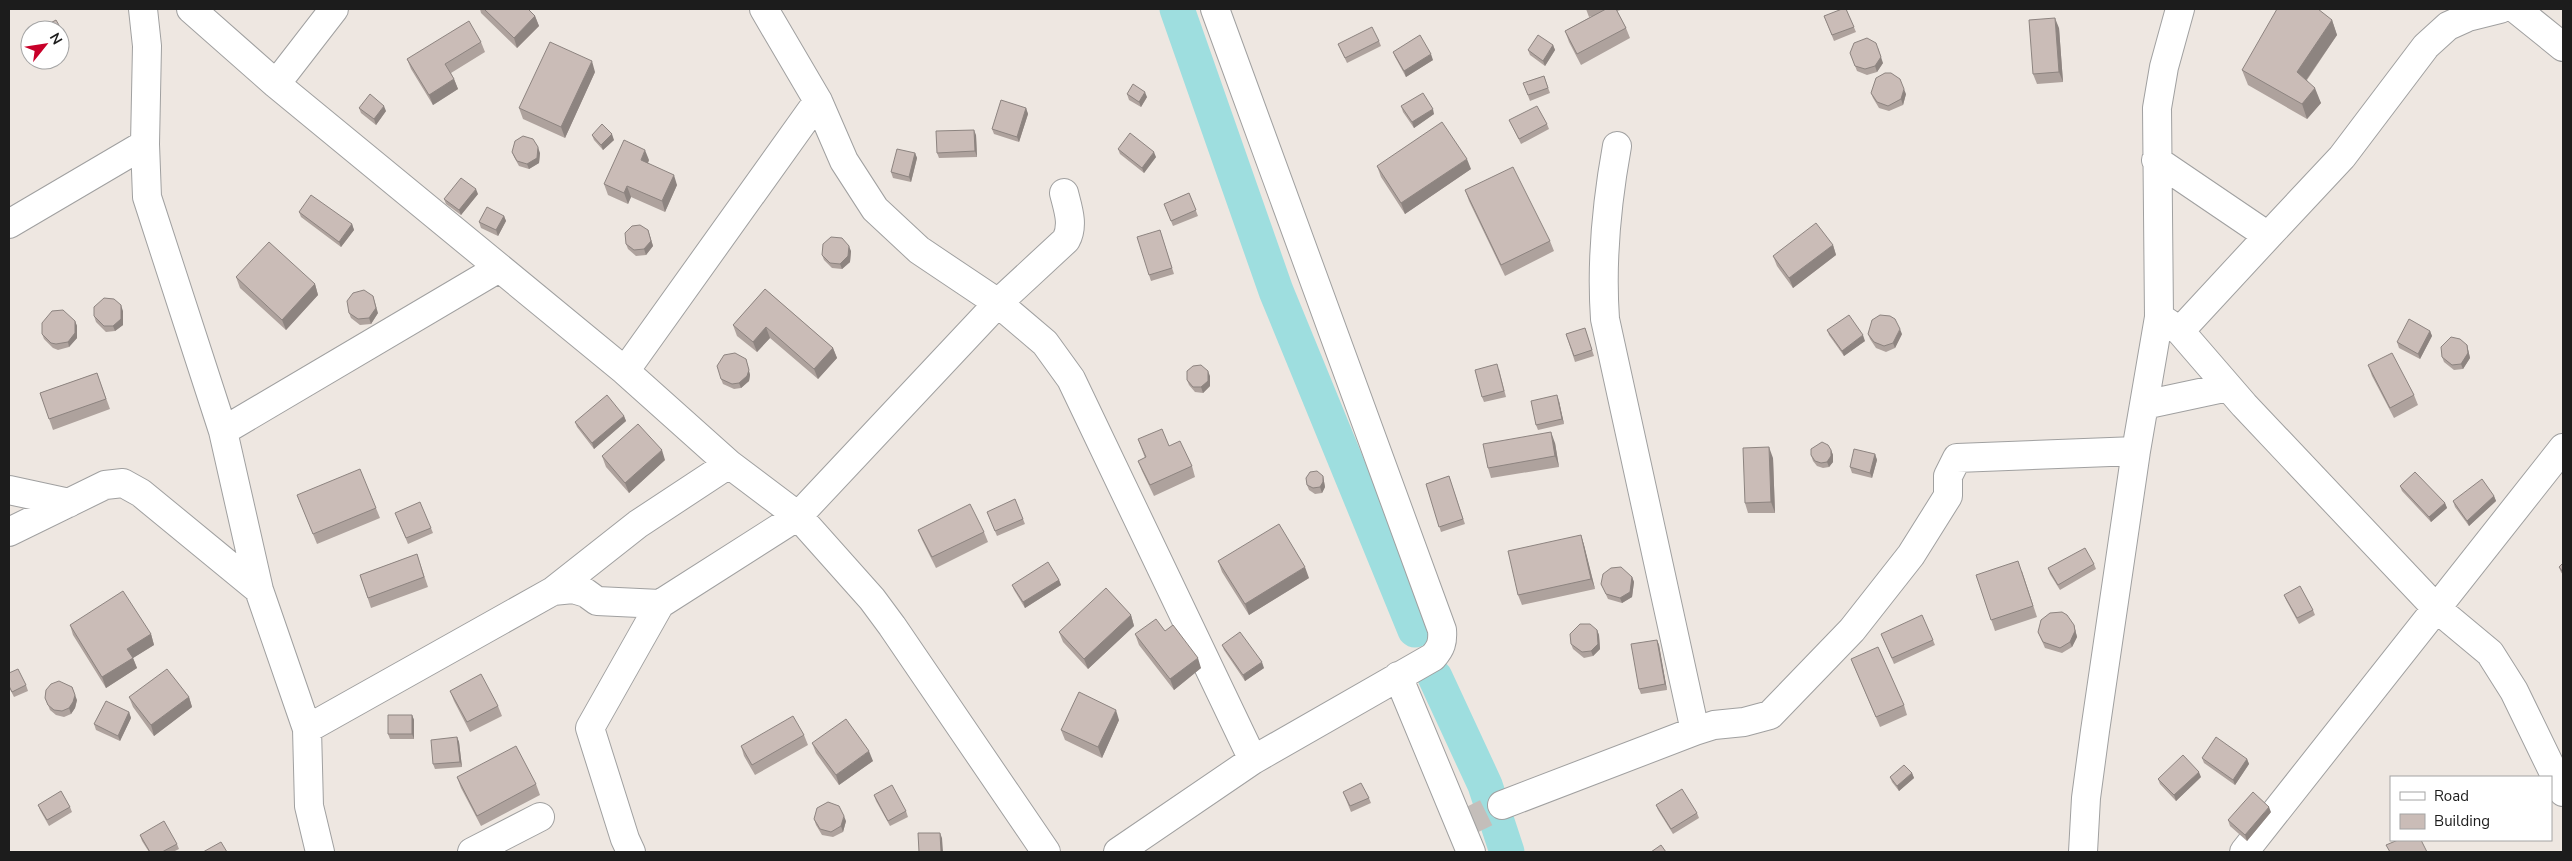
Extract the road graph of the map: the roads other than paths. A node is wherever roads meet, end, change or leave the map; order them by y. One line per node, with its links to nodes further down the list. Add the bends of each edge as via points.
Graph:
1 (143, 9): 12 (street, via 147,46)
2 (192, 9): 10 (street)
3 (334, 9): 10 (street)
4 (764, 9): 11 (street)
5 (2180, 9): 14 (street, via 2158,100)
6 (2500, 9): 17 (street, via 2448,26 2426,46 2342,157)
7 (2516, 9): 9 (street)
8 (1224, 12): 36 (street, via 1442,630 1441,648 1433,657)
9 (2563, 47)
10 (276, 84): 18 (street)
11 (818, 101): 19 (street, via 844,161 875,209 919,250); 21 (street)
12 (144, 144): 16 (street); 24 (street, via 147,196)
13 (1617, 146): 38 (street, via 1609,190 1603,295 1605,319)
14 (2156, 160): 17 (street); 20 (street)
15 (1064, 193): 19 (street, via 1071,224 1066,240)
16 (9, 224)
17 (2268, 236): 20 (street)
18 (499, 268): 21 (street); 24 (street)
19 (998, 304): 30 (street); 39 (street, via 1045,343 1070,379)
20 (2170, 324): 22 (street); 23 (street)
21 (625, 371): 27 (street)
22 (2228, 387): 23 (street); 35 (street)
23 (2144, 405): 26 (street)
24 (223, 431): 32 (street)
25 (2563, 448): 35 (street)
26 (2136, 450): 38 (street, via 1957,458 1948,476 1948,496 1911,555 1852,630 1770,715); 49 (street, via 2086,798)
27 (729, 464): 30 (street); 33 (street, via 638,524)
28 (9, 490): 29 (street)
29 (69, 502): 31 (street); 32 (street, via 105,485 123,483 141,492)
30 (798, 516): 34 (street); 46 (street, via 892,626)
31 (9, 532)
32 (259, 590): 37 (street)
33 (553, 591): 34 (street, via 573,589 597,601); 37 (street)
34 (660, 604): 45 (street, via 590,728)
35 (2436, 608): 40 (street, via 2490,653 2514,691); 50 (street)
36 (1398, 676): 39 (street); 48 (street)
37 (307, 729): 43 (street, via 309,806)
38 (1695, 731): 41 (street)
39 (1253, 760): 47 (street)
40 (2563, 792)
41 (1502, 805)
42 (540, 817): 44 (street)
43 (320, 852)
44 (472, 852)
45 (631, 852)
46 (1046, 852)
47 (1118, 852)
48 (1471, 852)
49 (2083, 852)
50 (2244, 852)

